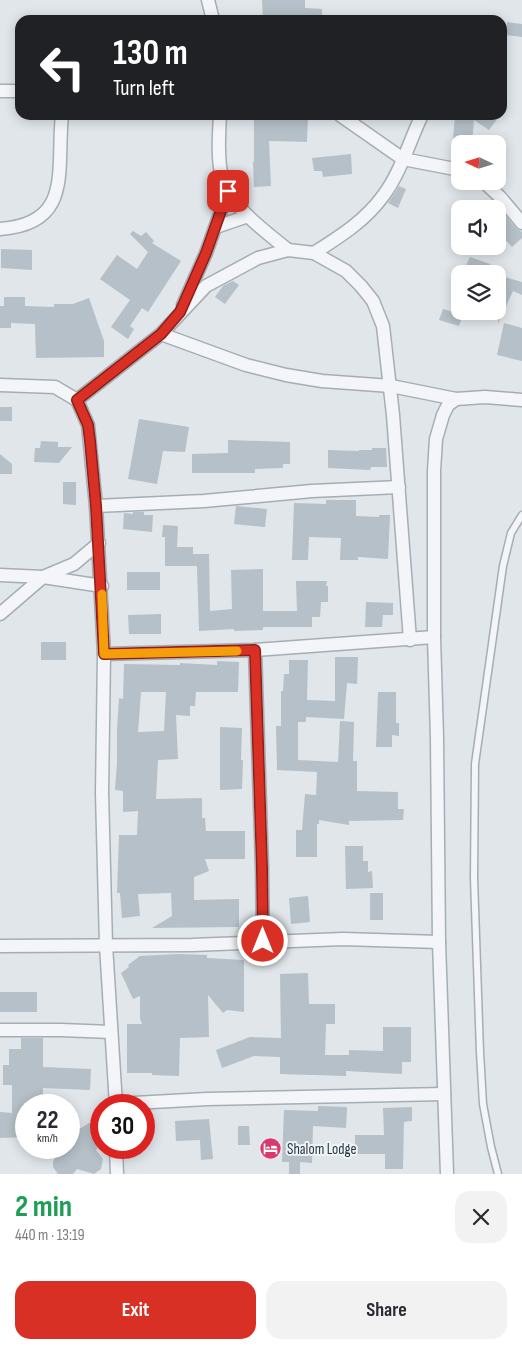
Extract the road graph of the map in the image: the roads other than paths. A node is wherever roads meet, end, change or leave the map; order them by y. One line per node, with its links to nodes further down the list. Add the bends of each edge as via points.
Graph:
1 (208, 0): 2 (street)
2 (212, 15)
3 (0, 91): 4 (street)
4 (15, 91)
5 (62, 120): 16 (street, via 57,194 48,210 34,222 18,228)
6 (220, 120): 12 (street, via 222,175)
7 (347, 120): 9 (street)
8 (420, 120): 9 (street)
9 (403, 158): 10 (street); 18 (street, via 383,196 367,215)
10 (451, 168)
11 (493, 190): 14 (street)
12 (228, 191): 13 (street); 15 (street)
13 (248, 216): 15 (street); 17 (street)
14 (522, 224)
15 (216, 227): 19 (street)
16 (0, 229)
17 (288, 250): 18 (street); 19 (street, via 258,258 206,286)
18 (314, 253): 22 (street, via 346,271 372,301 382,326)
19 (180, 312): 20 (street)
20 (161, 334): 22 (street, via 246,365 286,375); 24 (street)
21 (0, 385): 24 (street, via 55,387)
22 (390, 386): 23 (street); 26 (street)
23 (456, 399): 25 (street); 34 (street, via 443,415 436,439)
24 (77, 400): 27 (street, via 88,425)
25 (522, 400)
26 (399, 487): 27 (street); 35 (street)
27 (96, 506): 29 (street)
28 (522, 515): 50 (lane, via 512,533 503,566 475,764 474,878 480,1052 483,1104)
29 (99, 543): 31 (street, via 74,564); 32 (street)
30 (0, 575): 31 (street)
31 (43, 577): 32 (street); 33 (street)
32 (102, 586): 37 (street)
33 (0, 614)
34 (434, 637): 35 (street); 39 (street)
35 (410, 640): 36 (street)
36 (255, 650): 37 (street); 38 (street)
37 (104, 654): 40 (street, via 102,793)
38 (263, 941): 39 (street); 40 (street, via 192,946)
39 (439, 942): 45 (street)
40 (106, 945): 41 (street); 43 (street)
41 (0, 946)
42 (0, 1030): 43 (street)
43 (110, 1032): 44 (street)
44 (115, 1094)
45 (444, 1094): 46 (street); 49 (street)
46 (155, 1102)
47 (116, 1159): 48 (street)
48 (117, 1174)
49 (448, 1174)
50 (498, 1174)

